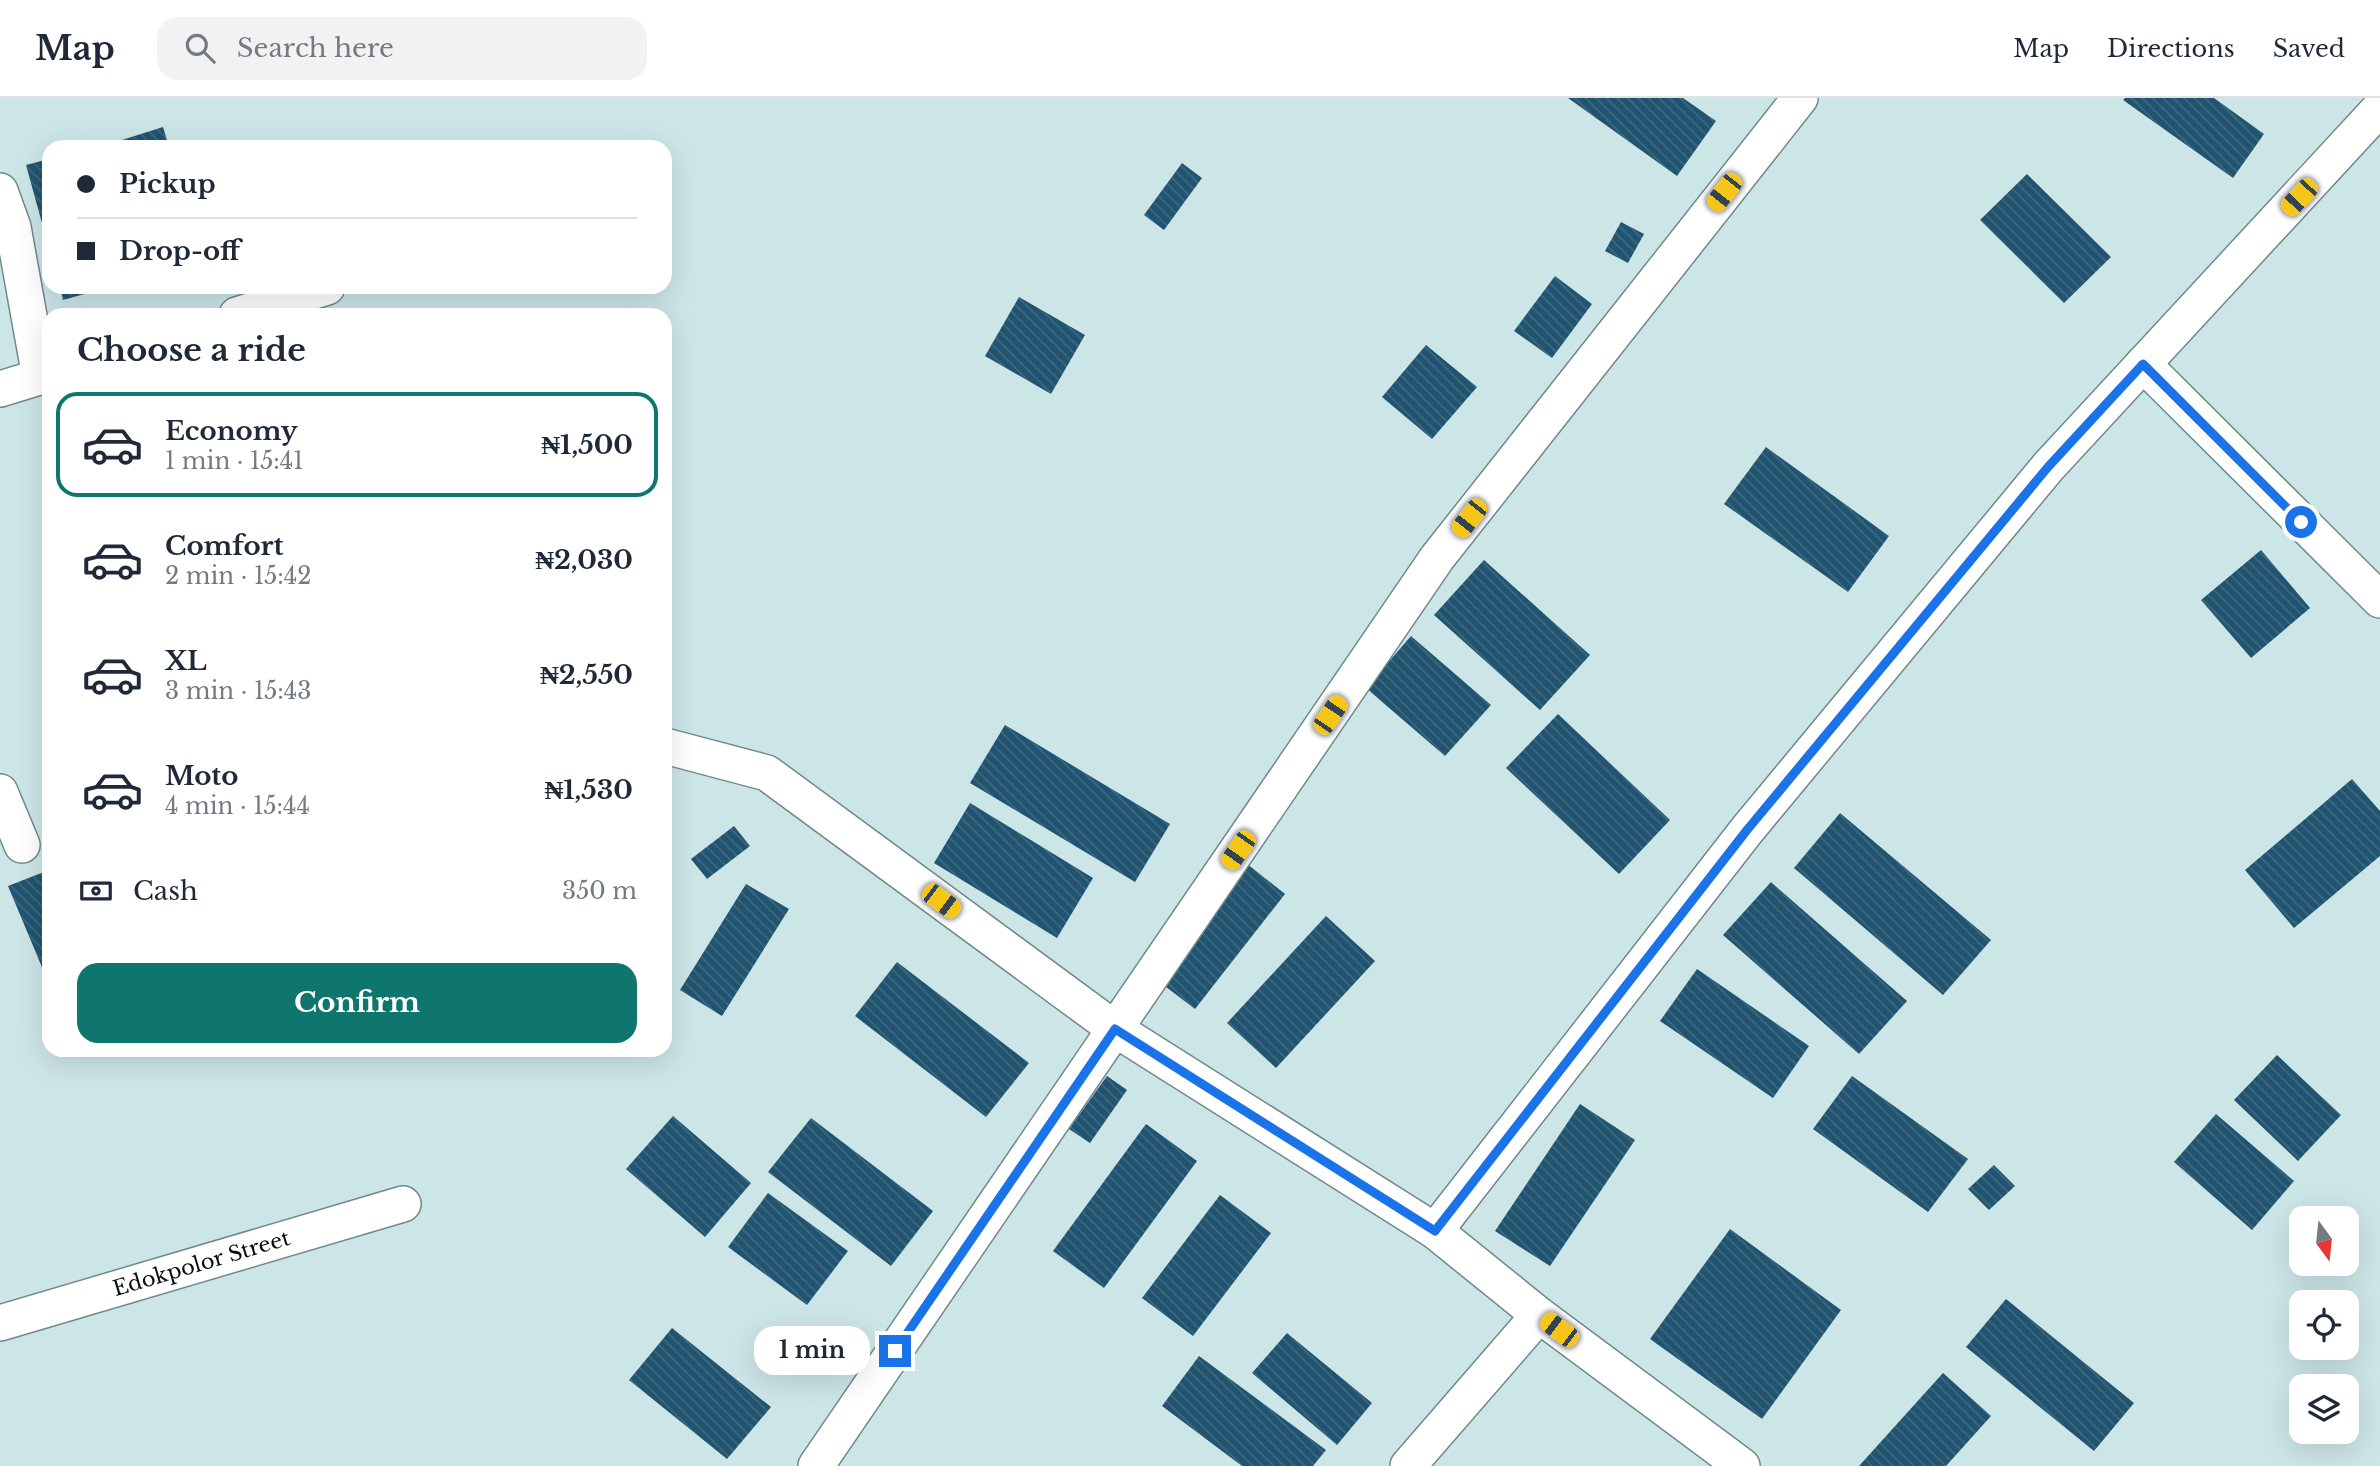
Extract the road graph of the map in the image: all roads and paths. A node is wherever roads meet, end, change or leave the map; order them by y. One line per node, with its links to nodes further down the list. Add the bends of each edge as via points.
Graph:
1 (1800, 98): 14 (street, via 1437,558)
2 (2380, 108): 7 (street)
3 (0, 191): 6 (street, via 13,227)
4 (304, 294): 5 (street)
5 (260, 308)
6 (42, 361)
7 (2143, 364): 10 (street); 16 (street, via 2048,467 1747,830)
8 (42, 376): 9 (street)
9 (0, 389)
10 (2380, 600)
11 (672, 748): 14 (street, via 767,772)
12 (0, 792): 13 (street)
13 (24, 844)
14 (1115, 1029): 16 (street); 19 (street)
15 (403, 1204): 18 (street, Edokpolor Street)
16 (1435, 1231): 17 (street)
17 (1539, 1315): 20 (street); 21 (street)
18 (0, 1323)
19 (816, 1466)
20 (1408, 1466)
21 (1742, 1466)

